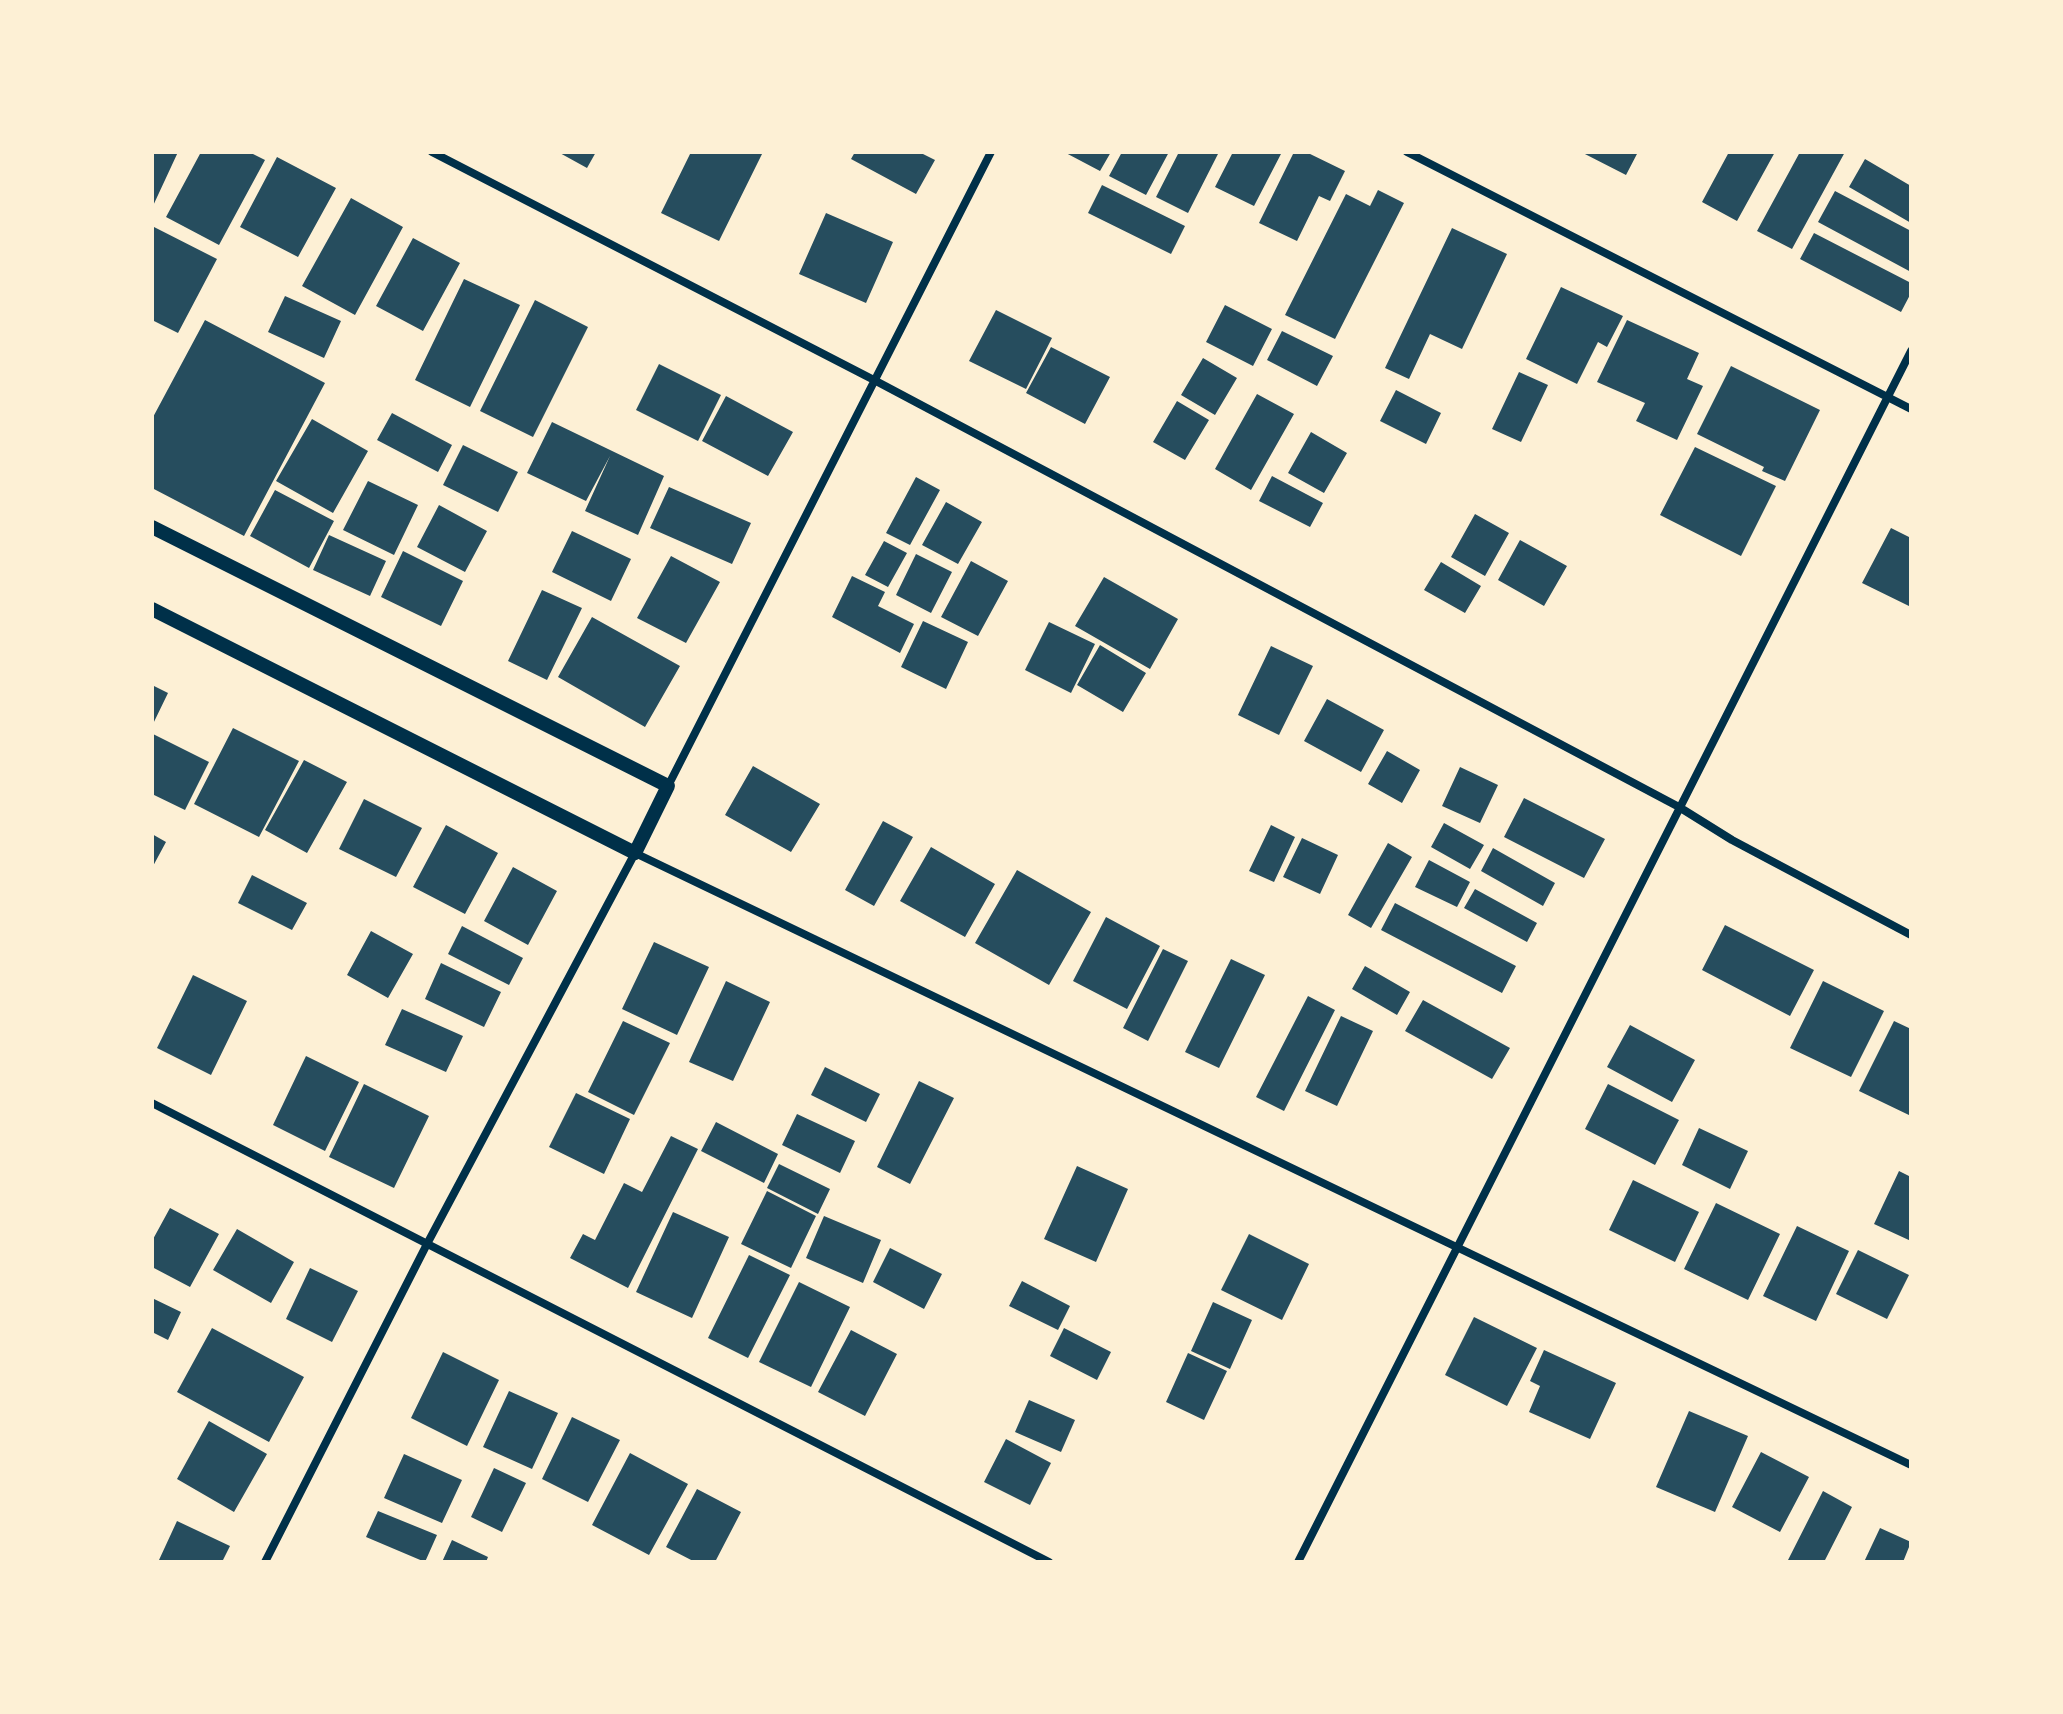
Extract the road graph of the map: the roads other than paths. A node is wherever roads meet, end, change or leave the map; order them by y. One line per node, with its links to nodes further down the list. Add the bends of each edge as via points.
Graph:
1 (432, 152): 5 (street)
2 (991, 152): 5 (street)
3 (1407, 152): 6 (street)
4 (1911, 351): 6 (street)
5 (874, 380): 10 (street); 11 (street)
6 (1888, 397): 7 (street); 11 (street)
7 (1911, 409)
8 (152, 527): 10 (street)
9 (152, 609): 12 (street)
10 (668, 786): 12 (street)
11 (1679, 807): 13 (street); 16 (street)
12 (635, 853): 15 (street); 16 (street)
13 (1911, 935)
14 (152, 1103): 15 (street)
15 (427, 1244): 18 (street); 19 (street)
16 (1457, 1248): 17 (street); 20 (street)
17 (1911, 1465)
18 (265, 1562)
19 (1049, 1562)
20 (1298, 1562)

